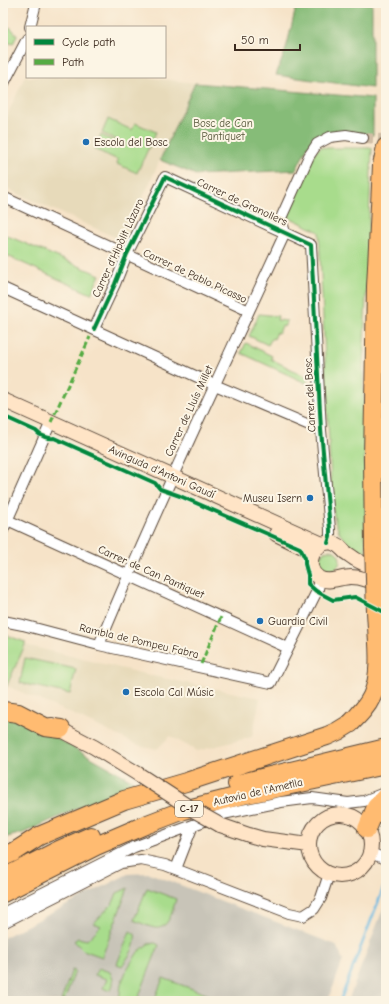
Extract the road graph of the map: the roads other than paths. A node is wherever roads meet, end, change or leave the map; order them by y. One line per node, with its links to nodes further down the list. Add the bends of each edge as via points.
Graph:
1 (36, 3): 2 (street)
2 (30, 26)
3 (26, 41): 4 (street)
4 (3, 85)
5 (363, 138): 10 (street, via 330,137 317,144 280,218)
6 (386, 147): 44 (highway, bridge, via 382,165 376,287 372,459 378,671 372,696 358,716 327,736 124,800)
7 (165, 176): 10 (street, Carrer de Granollers); 12 (street, Carrer d'Hipòlit Làzaro)
8 (3, 197): 12 (street, Carrer de Pablo Picasso)
9 (386, 225): 22 (highway, via 382,360)
10 (285, 233): 11 (street, Carrer de Granollers); 14 (street, Carrer de Lluís Millet)
11 (311, 245): 20 (street, Carrer del Bosc)
12 (127, 254): 14 (street, Carrer de Pablo Picasso); 15 (street, Carrer d'Hipòlit Làzaro)
13 (3, 288): 15 (street)
14 (249, 311): 16 (street, Carrer de Lluís Millet)
15 (94, 329): 16 (street)
16 (215, 384): 20 (street); 21 (street, Carrer de Lluís Millet)
17 (3, 400): 19 (street, Avinguda d'Antoni Gaudí)
18 (3, 408): 19 (street, Avinguda d'Antoni Gaudí)
19 (50, 425): 21 (street, Avinguda d'Antoni Gaudí); 23 (street)
20 (321, 430): 25 (street, Carrer del Bosc, via 330,529 330,537)
21 (171, 481): 25 (street, Avinguda d'Antoni Gaudí); 28 (street, Carrer de Lluís Millet)
22 (386, 506)
23 (5, 519): 24 (street); 28 (street, Carrer de Can Pantiquet)
24 (3, 530)
25 (321, 546): 26 (street, via 335,544); 30 (street, via 311,558 311,566)
26 (346, 552): 27 (street, via 365,564); 29 (street, via 348,569)
27 (385, 571)
28 (129, 575): 33 (street, Carrer de Lluís Millet); 34 (street, Carrer de Can Pantiquet)
29 (341, 578): 30 (street, via 326,581); 31 (street, via 365,579)
30 (320, 579): 34 (street, via 318,589)
31 (386, 588)
32 (3, 621): 33 (street, Rambla de Pompeu Fabra)
33 (99, 645): 34 (street, Rambla de Pompeu Fabra, via 271,683)
34 (288, 648)
35 (3, 701): 37 (street)
36 (3, 711): 37 (highway, via 18,713 45,727)
37 (61, 729): 46 (street, bridge, via 220,825 249,836)
38 (386, 748): 52 (highway, Autovia de l'Ametlla / C-17, via 227,786 149,810)
39 (386, 765): 53 (highway, Autovia de l'Ametlla / C-17, via 184,810 96,846)
40 (386, 792): 42 (street, via 364,801 348,803 312,798 281,802 223,814)
41 (386, 796): 43 (highway, via 376,807)
42 (193, 825): 50 (street); 54 (street, via 134,847)
43 (367, 829): 46 (street, via 354,817 345,814 327,816 314,828); 47 (street)
44 (39, 836): 45 (highway); 48 (highway)
45 (3, 842)
46 (309, 845): 51 (street, via 311,857 318,867)
47 (370, 853): 49 (street); 51 (street, via 358,870 339,876)
48 (3, 857)
49 (386, 859)
50 (176, 869): 51 (street, via 302,916 314,909 321,898); 55 (street, via 141,860 121,864)
51 (329, 874)
52 (3, 878)
53 (3, 893)
54 (3, 913)
55 (3, 923)

